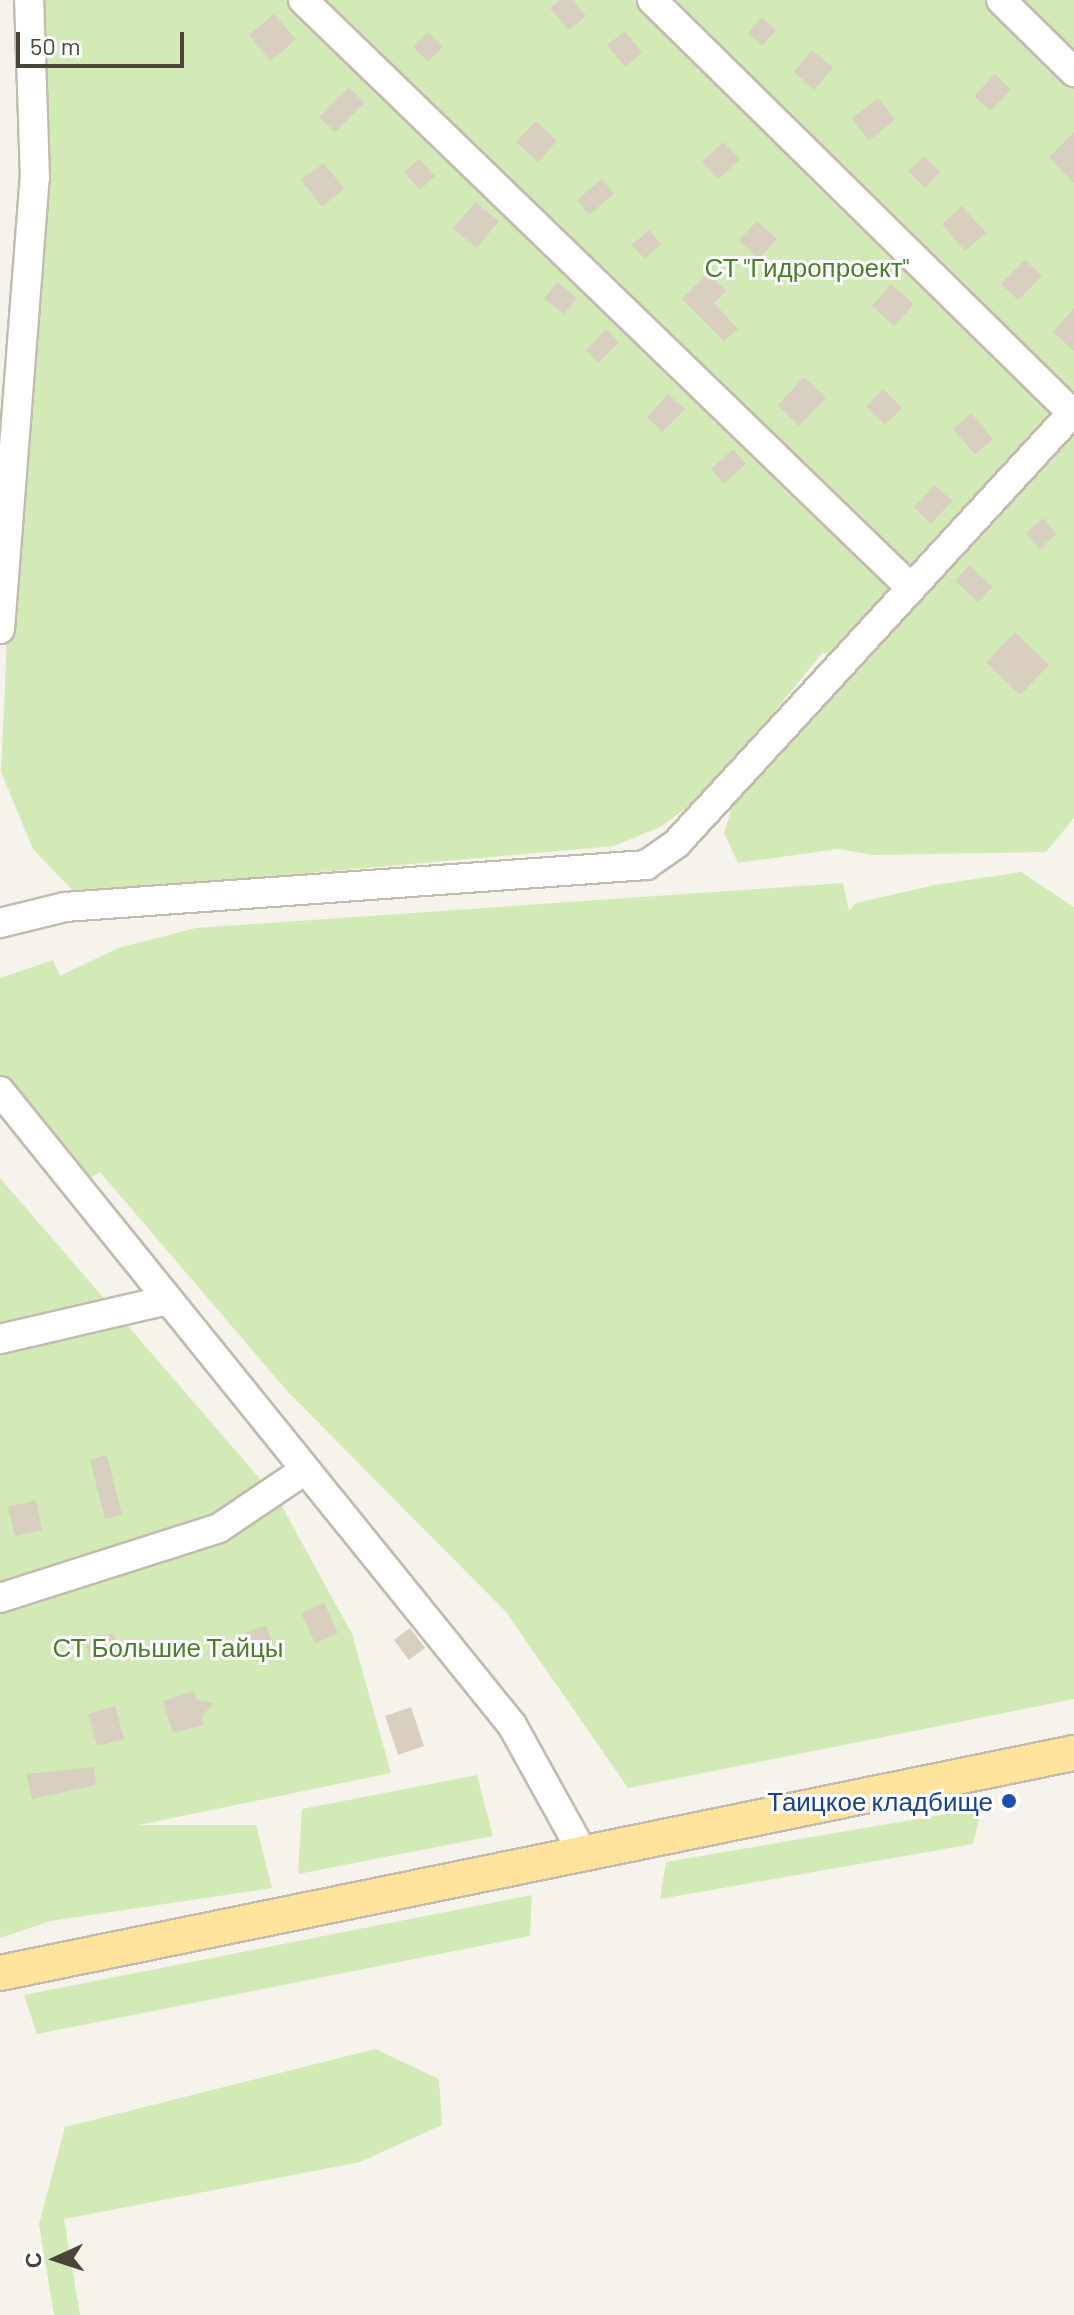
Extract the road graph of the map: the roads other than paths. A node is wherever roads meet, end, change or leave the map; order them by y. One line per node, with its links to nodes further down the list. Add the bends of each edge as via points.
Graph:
1 (29, 0): 8 (street, via 35,178)
2 (303, 0): 7 (street)
3 (652, 0): 6 (street)
4 (1001, 0): 5 (street)
5 (1074, 72)
6 (1073, 412): 7 (street)
7 (909, 586): 9 (street, via 677,843 646,865 65,907)
8 (0, 629)
9 (0, 923)
10 (0, 1091): 11 (street)
11 (167, 1300): 12 (street); 13 (street)
12 (0, 1339)
13 (305, 1470): 14 (street, via 219,1528); 16 (street, via 512,1725)
14 (0, 1598)
15 (1074, 1753): 16 (main road)
16 (583, 1853): 17 (main road)
17 (0, 1973)

